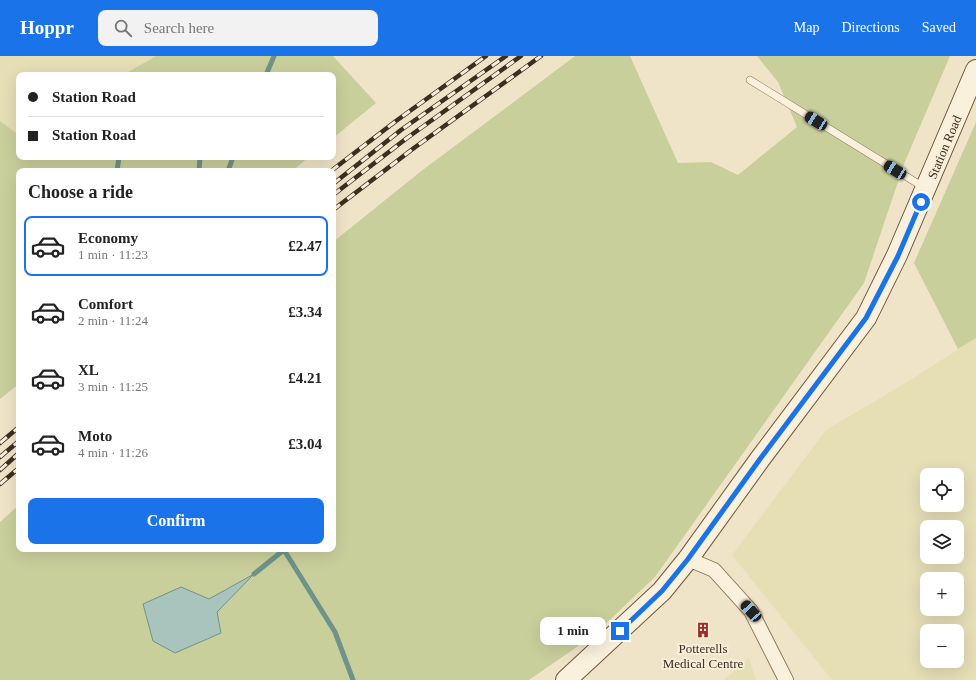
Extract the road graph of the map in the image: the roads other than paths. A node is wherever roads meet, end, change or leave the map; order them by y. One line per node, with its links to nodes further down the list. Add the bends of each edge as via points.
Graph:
1 (976, 70): 3 (street, Station Road)
2 (750, 80): 3 (lane)
3 (926, 189): 4 (street, Station Road, via 898,256 866,318)
4 (688, 559): 5 (street, Station Road, via 662,591); 6 (street, via 714,570 751,611)
5 (566, 680)
6 (786, 680)

